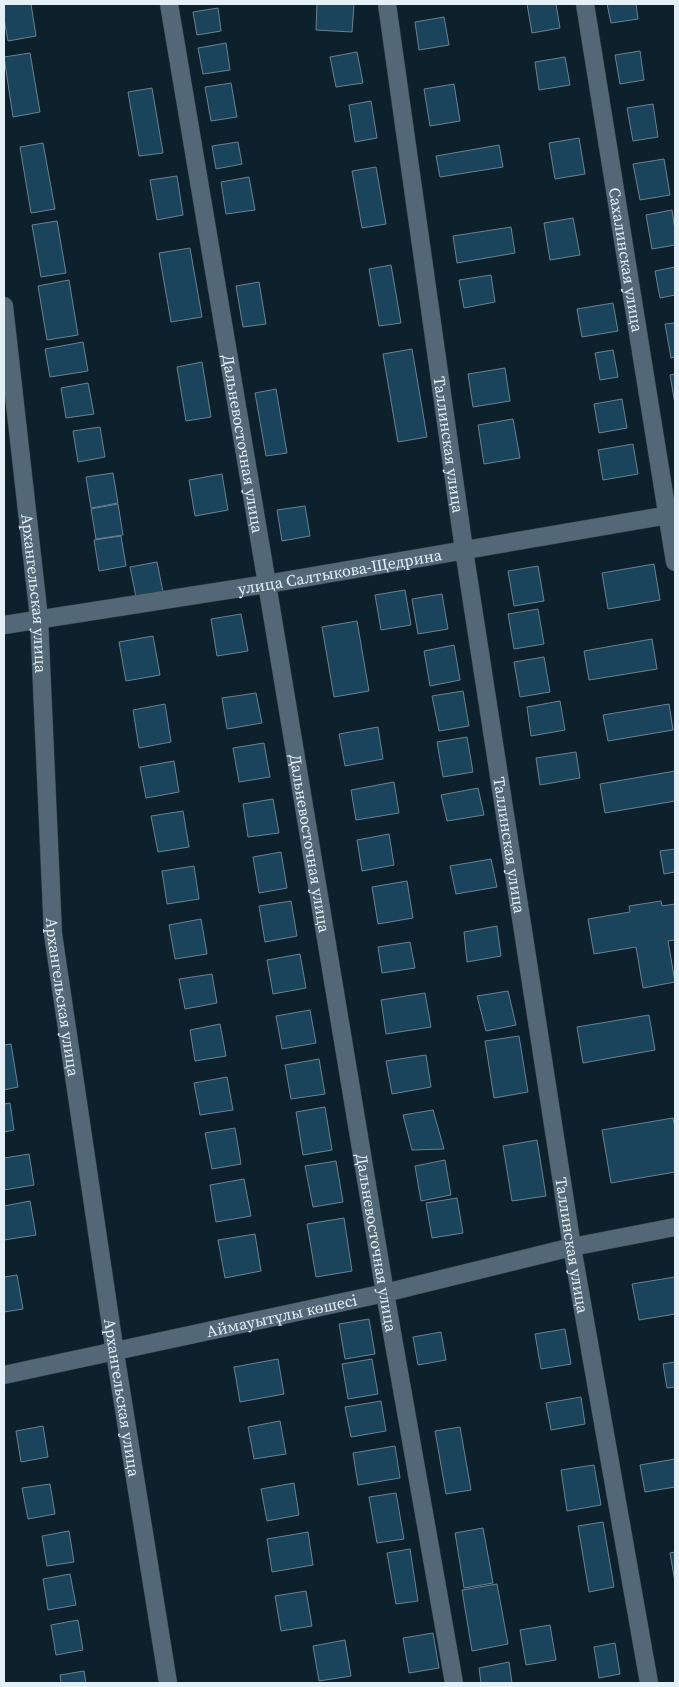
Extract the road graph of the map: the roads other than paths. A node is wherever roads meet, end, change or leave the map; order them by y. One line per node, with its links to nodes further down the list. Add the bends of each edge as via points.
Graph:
1 (169, 4): 8 (street, Дальневосточная улица)
2 (387, 4): 6 (street, Таллинская улица)
3 (585, 4): 5 (street, Сахалинская улица)
4 (4, 306): 9 (street, Архангельская улица)
5 (672, 515): 6 (street, улица Салтыкова-Щедрина); 7 (street, Сахалинская улица)
6 (464, 550): 8 (street, улица Салтыкова-Щедрина); 12 (street, Таллинская улица)
7 (675, 562)
8 (267, 584): 9 (street, улица Салтыкова-Щедрина); 13 (street, Дальневосточная улица)
9 (39, 618): 10 (street, улица Салтыкова-Щедрина); 14 (street, Архангельская улица, via 53,934)
10 (4, 625)
11 (675, 1227): 12 (street, Аймауытұлы көшесі)
12 (572, 1246): 13 (street, Аймауытұлы көшесі); 18 (street, Таллинская улица)
13 (384, 1293): 14 (street, Аймауытұлы көшесі); 17 (street, Дальневосточная улица)
14 (116, 1353): 15 (street, Аймауытұлы көшесі); 16 (street, Архангельская улица)
15 (4, 1376)
16 (168, 1683)
17 (454, 1683)
18 (649, 1683)

